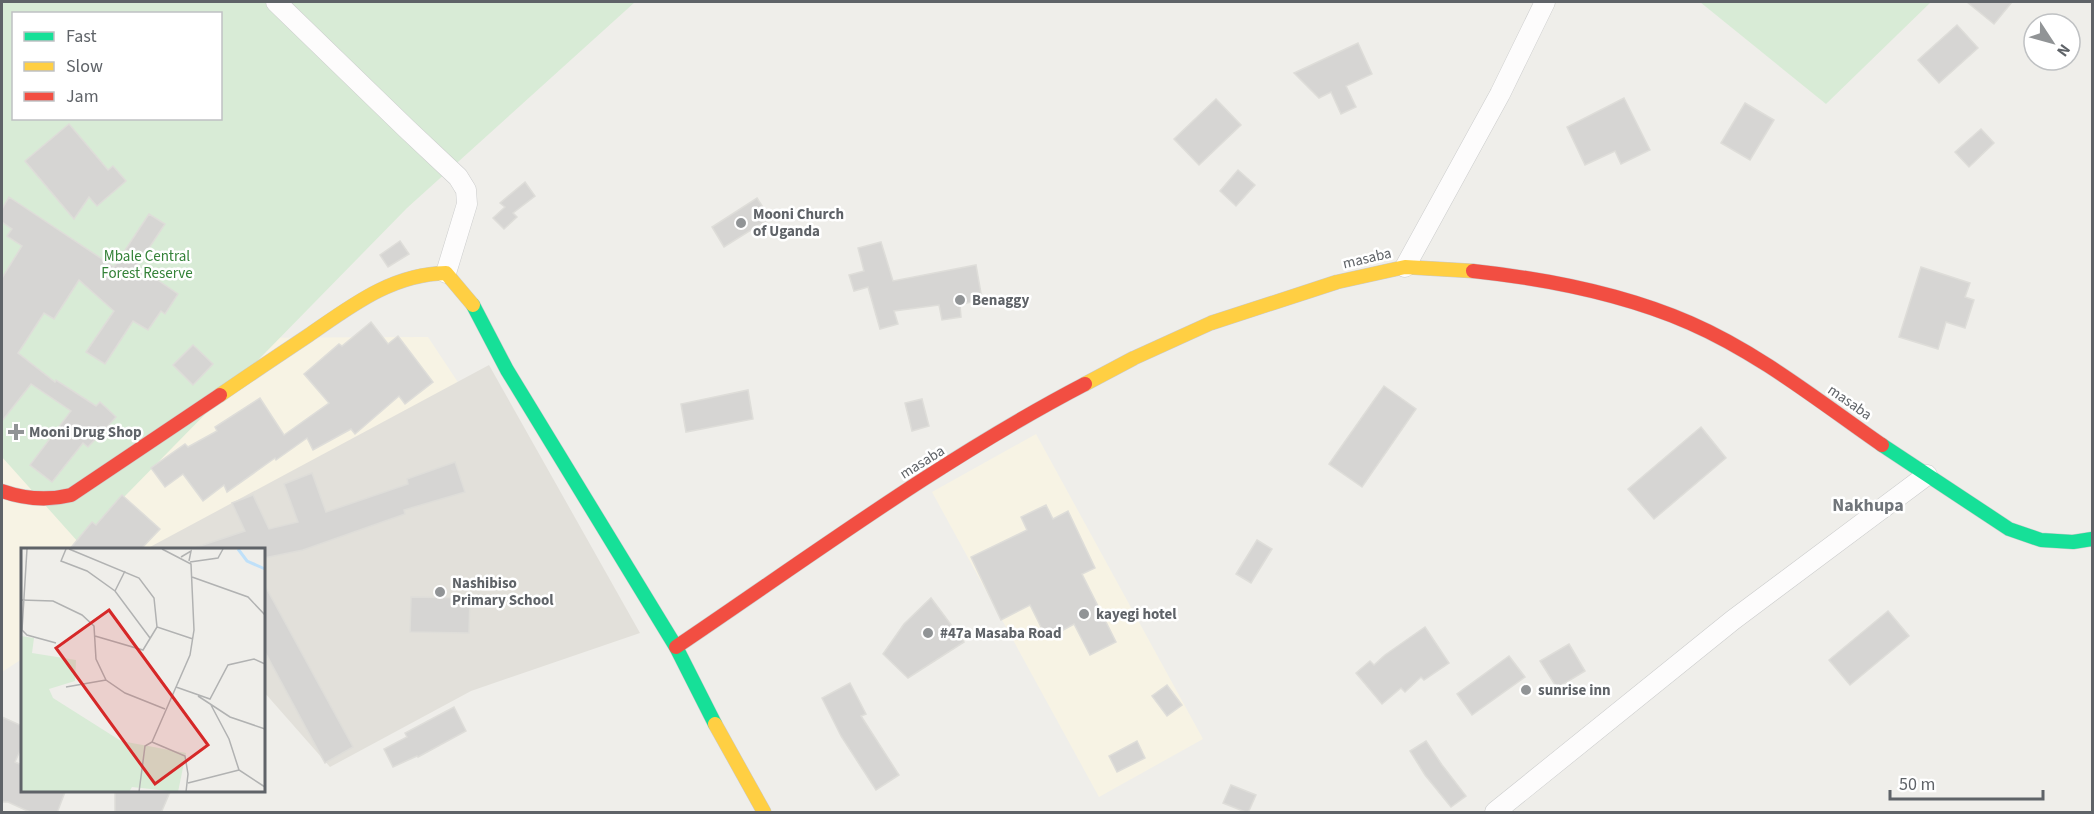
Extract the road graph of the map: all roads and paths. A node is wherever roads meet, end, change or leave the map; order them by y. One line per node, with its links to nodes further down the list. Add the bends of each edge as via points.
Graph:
1 (276, 2): 4 (street, via 458,177 466,190 467,204)
2 (1545, 2): 3 (street, via 1500,94)
3 (1405, 267): 5 (street, masaba, via 1534,278 1617,297 1690,323 1757,359); 8 (street, masaba, via 1337,282 1211,323 1134,358 1056,399 925,479)
4 (446, 273): 6 (street, via 407,276 360,300 71,495 55,500); 8 (street, via 477,310 507,370)
5 (1927, 475): 7 (street, masaba, via 2009,529 2041,540 2073,542); 10 (street, via 1733,620)
6 (2, 491)
7 (2092, 538)
8 (676, 647): 9 (street)
9 (764, 813)
10 (1495, 813)

